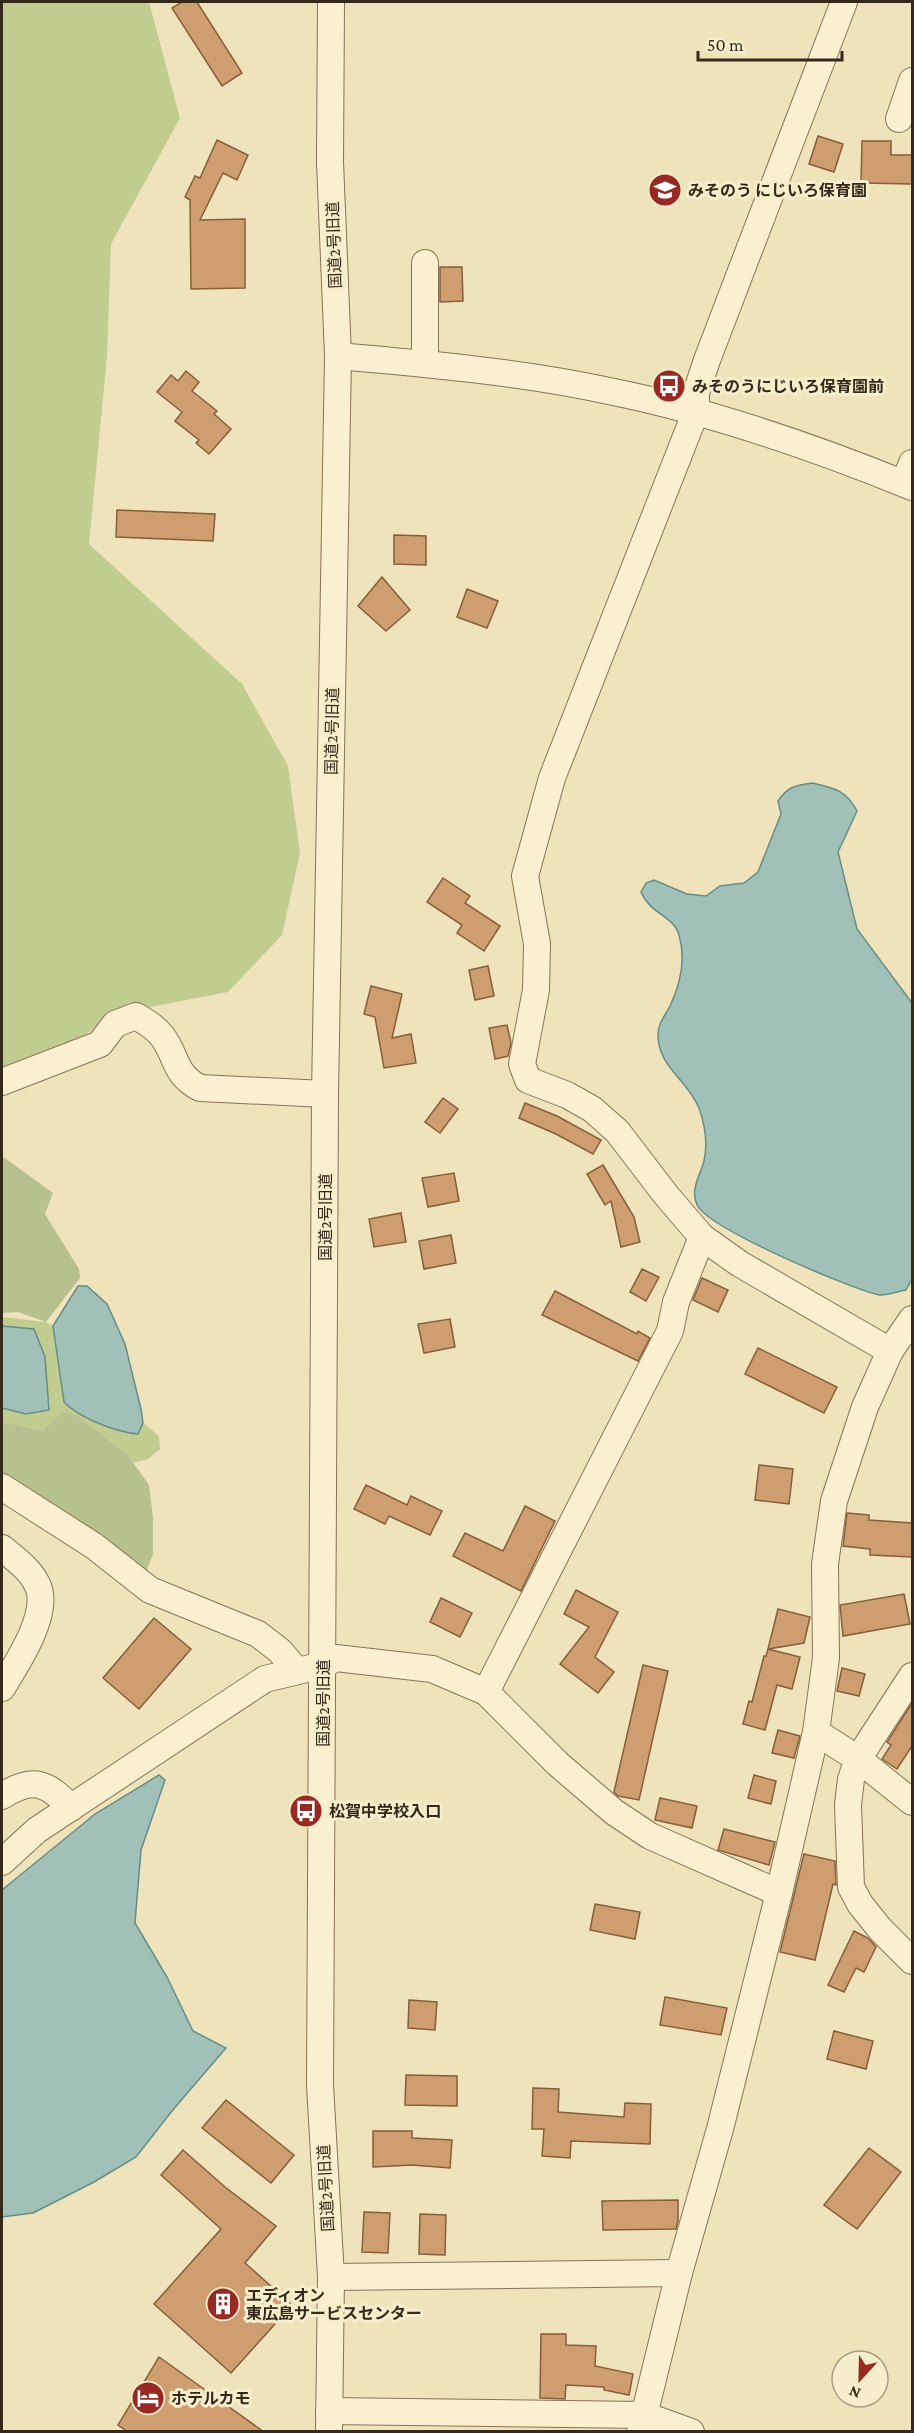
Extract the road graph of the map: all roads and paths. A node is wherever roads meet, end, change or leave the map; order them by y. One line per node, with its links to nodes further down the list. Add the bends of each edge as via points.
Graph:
1 (331, 2): 6 (street, 国道2号旧道, via 330,162)
2 (844, 2): 8 (street, via 707,360 696,393)
3 (912, 81): 4 (street)
4 (898, 119)
5 (425, 263): 7 (street)
6 (338, 356): 7 (street); 11 (street, 国道2号旧道)
7 (425, 363): 8 (street, via 543,378)
8 (696, 411): 9 (street); 12 (street, via 552,778 525,876 537,944 536,990 522,1064 528,1080 592,1109 617,1131)
9 (910, 478)
10 (2, 1082): 11 (street, via 100,1044 115,1024 136,1016 162,1037 185,1081 200,1088)
11 (325, 1094): 17 (street, 国道2号旧道)
12 (702, 1237): 14 (street, via 740,1264); 21 (street, via 676,1302 670,1331)
13 (911, 1326): 14 (street)
14 (890, 1351): 22 (street, via 865,1407 834,1501 825,1564 826,1658)
15 (2, 1487): 18 (street, via 94,1546 150,1590 258,1634)
16 (2, 1548): 20 (street, via 26,1568 39,1590 38,1619)
17 (323, 1665): 18 (street); 21 (street, via 336,1658 432,1669); 31 (street, 国道2号旧道, via 320,2085)
18 (297, 1671): 26 (street, via 265,1679)
19 (912, 1676): 23 (street)
20 (2, 1688)
21 (486, 1692): 28 (street, via 558,1764 614,1812 650,1836)
22 (816, 1732): 23 (street); 28 (street)
23 (858, 1759): 25 (street); 29 (street, via 848,1805 851,1887 880,1929)
24 (2, 1796): 26 (street, via 20,1785 41,1785 59,1795)
25 (912, 1802)
26 (70, 1808): 27 (street, via 37,1830)
27 (2, 1862)
28 (779, 1893): 30 (street, via 720,2129)
29 (912, 1961)
30 (679, 2273): 31 (street); 33 (street)
31 (331, 2277): 32 (street, 国道2号旧道)
32 (329, 2421): 33 (street)
33 (642, 2423): 34 (street)
34 (691, 2432)

